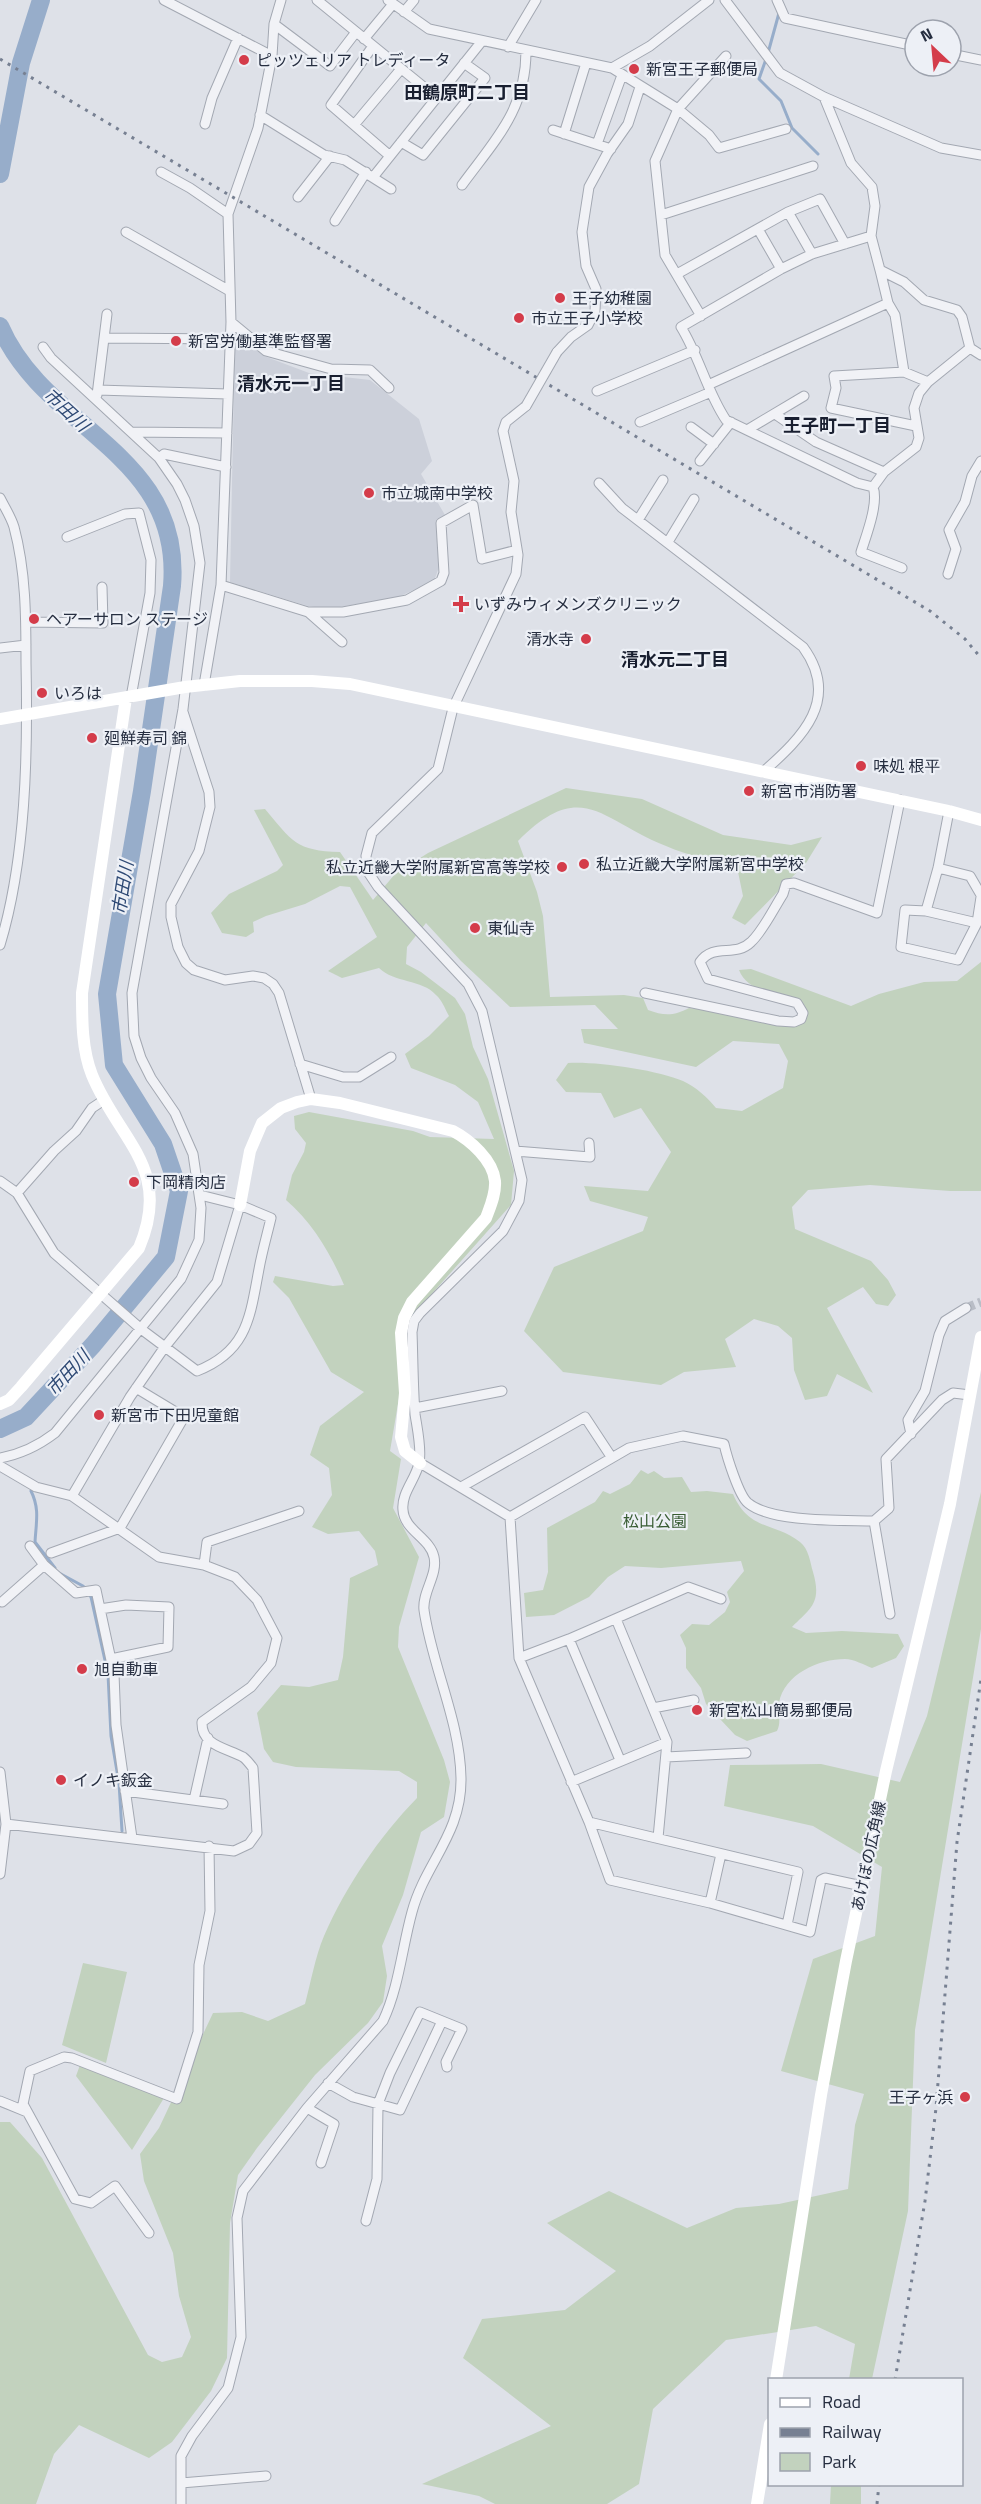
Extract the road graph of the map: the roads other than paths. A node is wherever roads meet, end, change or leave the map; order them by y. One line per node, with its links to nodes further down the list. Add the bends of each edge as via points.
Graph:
1 (164, 0): 13 (street)
2 (281, 0): 11 (street)
3 (317, 0): 12 (street)
4 (414, 0): 10 (street)
5 (536, 0): 18 (street)
6 (709, 0): 26 (street, via 650,46)
7 (725, 0): 31 (street, via 780,73)
8 (777, 0): 16 (street, via 785,18)
9 (390, 2): 10 (street); 14 (street)
10 (404, 12): 15 (street, via 429,29)
11 (274, 24): 12 (street, via 330,66); 20 (street)
12 (356, 32): 14 (street)
13 (238, 38): 20 (street); 34 (street)
14 (364, 39): 17 (street)
15 (482, 41): 18 (street); 24 (street)
16 (903, 43)
17 (373, 46): 27 (street); 35 (street, via 331,105)
18 (508, 47): 19 (street)
19 (526, 51): 25 (street); 48 (street, via 526,75 511,118)
20 (272, 56): 33 (street)
21 (726, 56): 32 (street)
22 (963, 56): 23 (street)
23 (981, 60)
24 (464, 63): 30 (street); 39 (street, via 485,78 478,87 423,155)
25 (586, 63): 26 (street); 38 (street)
26 (612, 68): 28 (street)
27 (401, 69): 30 (street); 35 (street)
28 (622, 75): 29 (street); 40 (street)
29 (640, 87): 32 (street); 41 (street, via 628,124)
30 (436, 97): 39 (street)
31 (824, 97): 42 (street, via 941,148); 57 (street, via 851,163 872,187 875,206)
32 (678, 109): 36 (street, via 719,148); 53 (street, via 655,161)
33 (260, 115): 43 (street); 52 (street)
34 (205, 124)
35 (354, 125): 44 (street)
36 (786, 129)
37 (553, 130): 38 (street)
38 (564, 134): 40 (street)
39 (401, 142): 44 (street)
40 (597, 144): 41 (street)
41 (611, 149): 105 (street, bridge, via 589,187 582,231 586,266 596,289 595,311 588,325 557,352 526,406 506,422 503,431 514,481 511,512)
42 (981, 155)
43 (330, 156): 47 (street); 50 (street)
44 (390, 156): 47 (street)
45 (813, 166): 53 (street)
46 (161, 172): 52 (street)
47 (370, 174): 49 (street); 54 (street)
48 (462, 185)
49 (392, 189)
50 (298, 197)
51 (788, 212): 55 (street); 58 (street, via 820,199); 59 (street)
52 (228, 214): 63 (street)
53 (661, 215): 62 (street, via 665,255)
54 (335, 220)
55 (758, 229): 60 (street); 62 (street)
56 (126, 232): 63 (street)
57 (871, 236): 58 (street); 61 (street)
58 (845, 244): 59 (street)
59 (812, 254): 60 (street)
60 (781, 269): 66 (street)
61 (880, 270): 64 (street); 71 (street, via 904,282 924,300 957,310)
62 (676, 274): 66 (street)
63 (228, 290): 67 (street)
64 (888, 303): 74 (street, via 895,315); 77 (street)
65 (107, 314): 68 (street)
66 (701, 316): 72 (street, via 681,327)
67 (231, 322): 69 (street); 76 (street, via 266,351 331,369 370,370)
68 (104, 339): 69 (street); 78 (street)
69 (231, 339): 80 (street)
70 (43, 347): 82 (street)
71 (970, 348): 73 (street); 75 (street)
72 (695, 350): 77 (street); 79 (street)
73 (981, 355)
74 (904, 372): 75 (street); 86 (street, via 834,376 836,388 831,408)
75 (928, 382): 86 (street, via 914,408)
76 (389, 388)
77 (710, 389): 84 (street); 85 (street, via 716,405)
78 (98, 390): 80 (street); 82 (street)
79 (597, 391)
80 (228, 394): 90 (street)
81 (804, 396): 83 (street)
82 (97, 400): 89 (street)
83 (775, 414): 88 (street); 96 (street, via 816,442)
84 (640, 422)
85 (731, 422): 88 (street); 91 (street)
86 (915, 426): 96 (street, via 919,438 916,447)
87 (691, 427): 91 (street)
88 (747, 430): 99 (street)
89 (131, 432): 90 (street); 92 (street)
90 (227, 433): 95 (street)
91 (714, 444): 93 (street)
92 (159, 458): 95 (street, via 164,454); 116 (street, via 185,500 200,563)
93 (700, 461)
94 (981, 461): 107 (street, via 949,530 956,549)
95 (226, 466): 108 (street)
96 (884, 472): 99 (street)
97 (663, 480): 102 (street)
98 (599, 483): 102 (street)
99 (873, 487): 106 (street, via 872,518 861,552)
100 (0, 498): 111 (street, via 14,525)
101 (694, 499): 104 (street)
102 (638, 520): 104 (street)
103 (67, 537): 117 (street, via 125,514 139,513 151,560 150,593)
104 (668, 542): 122 (street, via 803,647 813,661 819,680 815,712 802,732)
105 (517, 550): 110 (street, via 482,559 473,505 441,523 444,573 432,588 382,606); 118 (street, via 516,574)
106 (902, 568)
107 (948, 574)
108 (221, 585): 110 (street); 115 (street)
109 (102, 587): 111 (street, via 103,622)
110 (308, 612): 112 (street)
111 (26, 622): 113 (street)
112 (342, 642)
113 (26, 645): 114 (street); 120 (street)
114 (0, 648)
115 (204, 685): 116 (street); 118 (street, via 240,681 350,684)
116 (185, 687): 117 (street); 119 (street)
117 (128, 698): 120 (street); 136 (street, via 82,993 85,1052)
118 (453, 708): 122 (street); 138 (street, via 438,769 372,833 366,856 368,872 390,902 468,984 476,998)
119 (183, 709): 134 (street, via 209,792 210,807 199,851 171,904 178,947 194,970 225,980 253,976 273,984); 141 (street, via 132,993 132,1016 141,1058 175,1113 193,1154)
120 (27, 715): 121 (street); 130 (street, via 17,874)
121 (0, 719)
122 (763, 772): 123 (street)
123 (900, 800): 124 (street); 132 (street, via 877,914 794,883 786,885 751,942 740,950 712,951 700,962 708,979 797,1003 803,1013 801,1018 794,1022 778,1021)
124 (949, 811): 125 (street); 126 (street)
125 (981, 820)
126 (938, 868): 127 (street, via 970,876); 128 (street)
127 (981, 896): 129 (street)
128 (926, 911): 129 (street); 129 (street, via 905,910 901,947 958,960)
129 (977, 923)
130 (2, 932): 131 (street)
131 (0, 945)
132 (645, 993)
133 (391, 1057): 134 (street, via 359,1077 343,1077)
134 (300, 1064): 135 (street)
135 (311, 1099): 142 (street, via 281,1108 262,1123 249,1151); 156 (street, via 453,1131 470,1140 495,1180 486,1218 412,1302 404,1318 401,1437 405,1450)
136 (104, 1100): 140 (street, via 92,1108 76,1131); 143 (street, via 141,1157 151,1211 139,1248)
137 (589, 1143): 138 (street, via 590,1157)
138 (515, 1150): 152 (street, via 522,1180 512,1216 503,1231 414,1321)
139 (0, 1181): 140 (street)
140 (17, 1193): 143 (street, via 54,1253)
141 (200, 1195): 142 (street); 145 (street, via 200,1240 181,1279)
142 (240, 1205): 147 (street, via 217,1282); 147 (street, via 271,1218 246,1328 229,1352 197,1371)
143 (100, 1294): 145 (street); 151 (street, via 21,1387)
144 (966, 1308): 153 (street, via 945,1321 925,1391 908,1420)
145 (141, 1329): 147 (street); 154 (street, via 55,1433 18,1455)
146 (981, 1337): 150 (street, あけぼの広角線)
147 (164, 1348): 148 (street)
148 (136, 1388): 159 (street); 163 (street, via 184,1417)
149 (502, 1391): 152 (street)
150 (970, 1395): 153 (street, via 949,1395); 195 (street, あけぼの広角線, via 950,1504)
151 (0, 1404)
152 (415, 1408): 156 (street)
153 (911, 1434): 162 (street, via 886,1459 889,1508)
154 (0, 1458)
155 (612, 1458): 158 (street, via 585,1417); 161 (street); 162 (street, via 629,1448 683,1436 705,1439 723,1444 746,1502 761,1511 782,1516)
156 (420, 1462): 158 (street); 200 (street, via 402,1502 403,1513 434,1556 435,1568 424,1608 454,1731 461,1777 459,1802 453,1828 412,1910 391,2004 383,2021)
157 (0, 1466): 159 (street, via 36,1487)
158 (462, 1486): 161 (street)
159 (72, 1496): 163 (street)
160 (299, 1510): 167 (street, via 207,1542)
161 (510, 1517): 174 (street)
162 (874, 1521): 171 (street)
163 (120, 1528): 165 (street); 167 (street, via 159,1557)
164 (30, 1546): 166 (street)
165 (51, 1553)
166 (44, 1565): 169 (street); 170 (street, via 76,1593 96,1590)
167 (204, 1565): 178 (street, via 235,1577 257,1600 277,1638 271,1663 251,1687 202,1722)
168 (721, 1599): 172 (street, via 688,1587)
169 (2, 1602)
170 (100, 1609): 175 (street); 175 (street, via 126,1605 169,1607 168,1647)
171 (890, 1614)
172 (616, 1619): 173 (street); 177 (street)
173 (569, 1639): 174 (street); 182 (street)
174 (519, 1658): 184 (street)
175 (111, 1659): 185 (street)
176 (694, 1700): 177 (street)
177 (653, 1708): 179 (street)
178 (208, 1738): 186 (street); 192 (street, via 227,1752 244,1758 253,1768 257,1833 249,1844 234,1851)
179 (667, 1742): 181 (street); 182 (street)
180 (746, 1753): 181 (street)
181 (666, 1757): 191 (street)
182 (620, 1760): 184 (street)
183 (0, 1772): 189 (street)
184 (571, 1782): 188 (street)
185 (125, 1791): 186 (street); 190 (street)
186 (194, 1800): 187 (street)
187 (223, 1804)
188 (589, 1822): 191 (street); 196 (street, via 610,1880)
189 (6, 1824): 190 (street); 194 (street)
190 (132, 1838): 192 (street)
191 (658, 1838): 193 (street)
192 (209, 1846): 204 (street, via 210,1911 199,1965 198,2032 177,2099 64,2057 30,2072 23,2104)
193 (721, 1854): 196 (street); 197 (street, via 798,1872)
194 (0, 1874)
195 (862, 1886): 197 (street, via 821,1880 810,1932); 208 (street, あけぼの広角線, via 821,2095)
196 (710, 1904): 197 (street)
197 (787, 1925)
198 (442, 2021): 199 (street, via 462,2029); 202 (street, via 400,2110); 202 (street, via 420,2012)
199 (447, 2067)
200 (328, 2083): 202 (street, via 353,2097); 203 (street)
201 (0, 2101): 204 (street)
202 (378, 2104): 206 (street, via 376,2179)
203 (307, 2108): 205 (street, via 334,2124); 211 (street, via 243,2191 237,2218 241,2337 228,2388 181,2456)
204 (27, 2112): 207 (street, via 75,2199 91,2203 115,2186)
205 (321, 2163)
206 (366, 2221)
207 (149, 2234)
208 (776, 2378)
209 (768, 2437): 213 (street)
210 (266, 2476): 211 (street)
211 (181, 2483): 212 (street)
212 (180, 2504)
213 (758, 2504)

